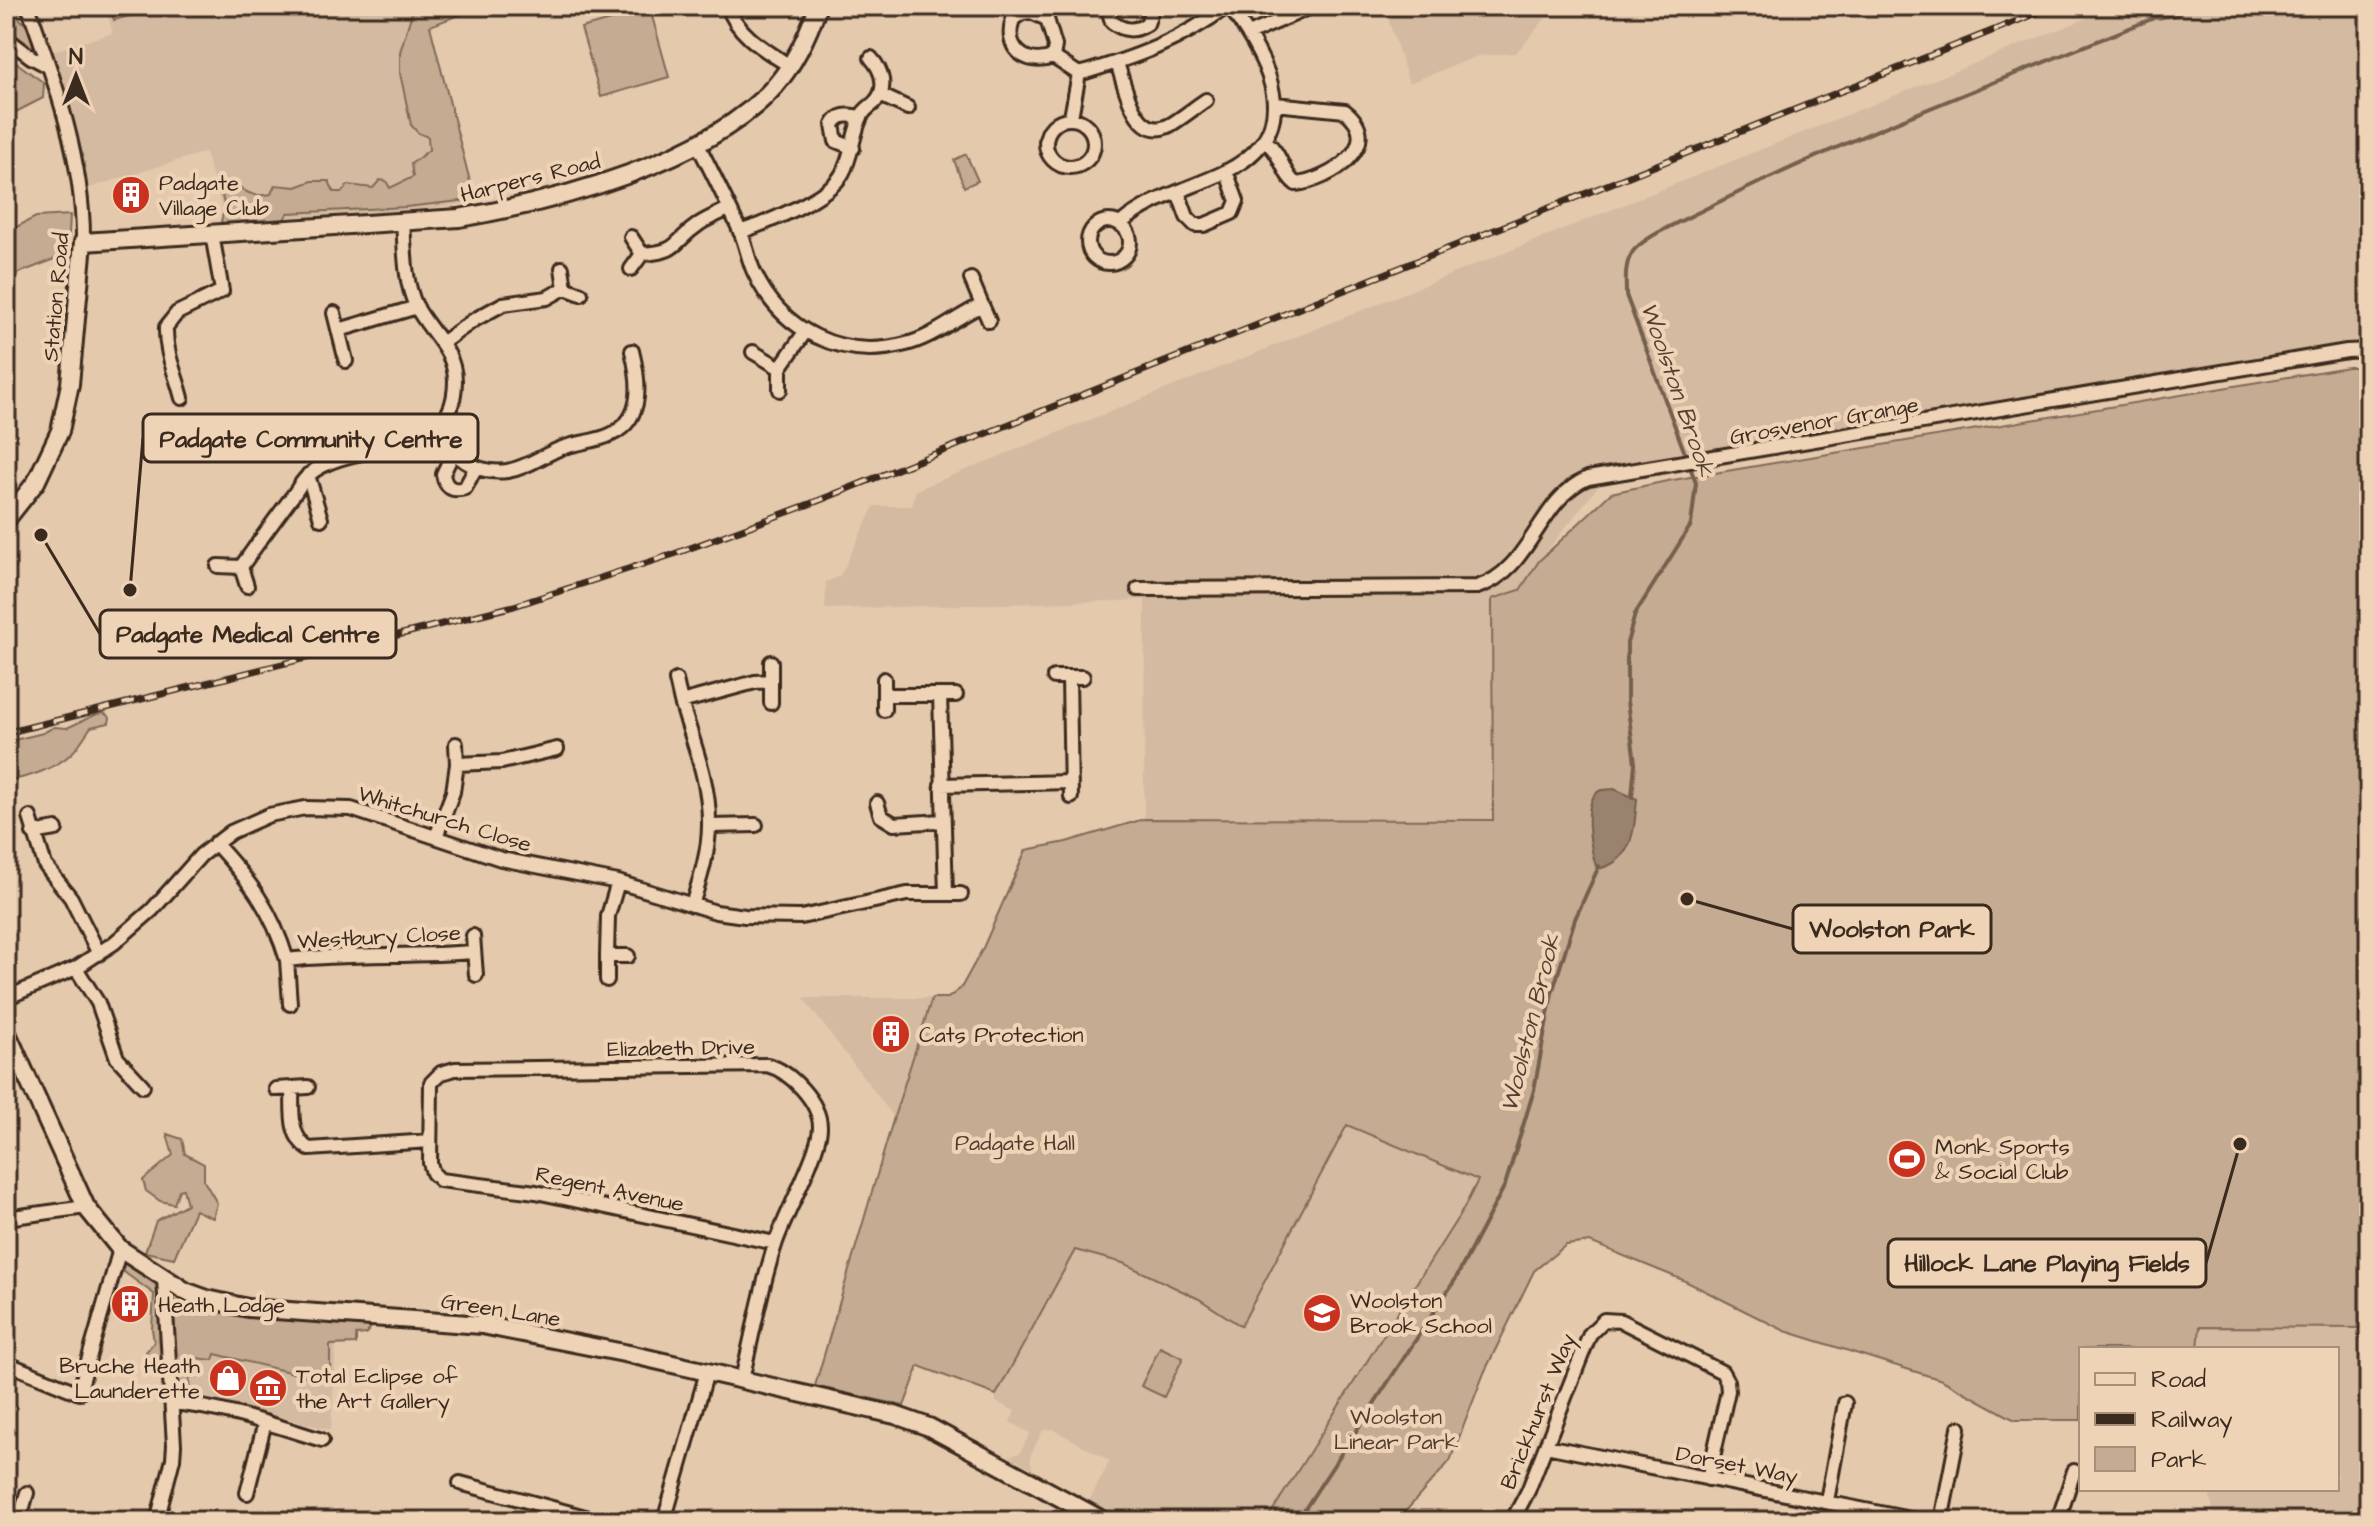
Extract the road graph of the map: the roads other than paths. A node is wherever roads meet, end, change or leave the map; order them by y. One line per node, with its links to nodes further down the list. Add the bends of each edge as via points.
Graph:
1 (728, 6): 17 (street, via 747,37)
2 (818, 6): 17 (street, Harpers Road)
3 (1107, 6): 9 (street, via 1112,22)
4 (1153, 6): 9 (street, via 1147,24)
5 (1228, 6): 10 (street); 14 (street, via 1177,40)
6 (1313, 6): 10 (street)
7 (22, 7): 8 (street, Station Road); 16 (street, Station Road)
8 (6, 8)
9 (1134, 30): 14 (street)
10 (1249, 34): 21 (street, via 1269,74)
11 (6, 38): 16 (street)
12 (1053, 57): 18 (street)
13 (871, 58): 19 (street, via 881,74)
14 (1132, 58): 15 (street)
15 (1117, 63): 18 (street); 20 (street, via 1144,125 1169,125)
16 (48, 66): 36 (street, Station Road, via 76,165)
17 (790, 66): 26 (street, Harpers Road, via 751,109)
18 (1079, 74): 24 (street)
19 (880, 95): 22 (street); 23 (street)
20 (1206, 100)
21 (1275, 104): 25 (street); 25 (street, via 1345,111 1355,124 1358,144 1338,168 1296,184 1279,153)
22 (908, 108)
23 (860, 117): 27 (street); 27 (street, via 842,116 833,125 836,141)
24 (1071, 117)
25 (1265, 141): 28 (street)
26 (697, 143): 30 (street); 31 (street, Harpers Road, via 562,196 485,214)
27 (853, 148): 33 (street, via 841,177 829,188)
28 (1226, 171): 29 (street); 29 (street, via 1237,201 1232,213 1195,225)
29 (1178, 192): 32 (street)
30 (728, 209): 33 (street); 37 (street, via 698,225 677,246)
31 (403, 222): 34 (street, Harpers Road); 44 (street)
32 (1120, 224)
33 (740, 232): 48 (street, via 767,297)
34 (212, 234): 36 (street, Harpers Road); 56 (street, via 222,291 177,313 166,327 170,364)
35 (631, 237): 37 (street)
36 (83, 242): 62 (street, Station Road, via 70,384 60,431 36,482)
37 (642, 254): 39 (street)
38 (562, 268): 41 (street)
39 (631, 269)
40 (971, 279): 43 (street)
41 (565, 288): 42 (street); 49 (street, via 538,301 503,304)
42 (581, 294)
43 (982, 305): 46 (street); 48 (street, via 930,335 879,349 829,343)
44 (417, 307): 47 (street); 49 (street)
45 (334, 313): 47 (street)
46 (989, 321)
47 (339, 330): 53 (street)
48 (805, 332): 54 (street)
49 (443, 342): 57 (street, via 455,381 452,403)
50 (2369, 350): 66 (street, Grosvenor Grange, via 1588,478 1557,503 1508,570 1477,587)
51 (632, 351): 59 (street, via 639,377 636,407 624,426 509,471)
52 (753, 352): 54 (street)
53 (346, 361)
54 (780, 368): 55 (street)
55 (780, 390)
56 (182, 398)
57 (437, 429): 58 (street); 60 (street, via 419,440 339,460)
58 (453, 453): 59 (street); 59 (street, via 443,474 447,486 465,488)
59 (476, 467)
60 (308, 475): 61 (street); 64 (street)
61 (321, 519)
62 (6, 520)
63 (218, 566): 64 (street)
64 (241, 567): 65 (street)
65 (247, 586)
66 (1138, 589)
67 (771, 662): 73 (street)
68 (1054, 677): 69 (street)
69 (1069, 677): 70 (street); 83 (street)
70 (1083, 677)
71 (884, 679): 74 (street)
72 (676, 680): 77 (street)
73 (771, 681): 77 (street); 78 (street)
74 (884, 695): 75 (street); 79 (street)
75 (940, 695): 76 (street); 84 (street)
76 (956, 695)
77 (681, 702): 90 (street, via 703,776)
78 (771, 703)
79 (884, 710)
80 (456, 744): 82 (street)
81 (557, 749): 82 (street, via 502,762)
82 (457, 764): 93 (street)
83 (1071, 782): 84 (street); 85 (street)
84 (941, 785): 88 (street)
85 (1071, 797)
86 (877, 803): 88 (street, via 881,816 894,824)
87 (30, 817): 92 (street)
88 (943, 821): 96 (street)
89 (756, 825): 90 (street)
90 (710, 826): 98 (street)
91 (56, 829): 92 (street)
92 (33, 833): 101 (street, via 45,865 71,898)
93 (436, 837): 94 (street, Whitchurch Close, via 351,809 319,807 269,815); 95 (street, Whitchurch Close, via 501,859)
94 (215, 843): 101 (street, Whitchurch Close, via 152,910); 104 (street, Westbury Close, via 265,904)
95 (618, 882): 98 (street, Whitchurch Close); 102 (street, via 608,916)
96 (946, 894): 97 (street, Whitchurch Close); 98 (street, Whitchurch Close, via 897,896 789,917 745,916)
97 (961, 894)
98 (692, 905)
99 (473, 936): 100 (street, Westbury Close)
100 (473, 952): 104 (street, Westbury Close); 106 (street, Westbury Close)
101 (99, 954): 105 (street, Whitchurch Close)
102 (607, 956): 103 (street); 107 (street)
103 (628, 956)
104 (287, 960): 109 (street, Westbury Close)
105 (76, 968): 108 (street, Whitchurch Close); 112 (street, via 98,1003 117,1058 134,1067)
106 (476, 975)
107 (607, 980)
108 (6, 998)
109 (290, 1004)
110 (6, 1031): 111 (street, Green Lane)
111 (11, 1055): 117 (street, Green Lane)
112 (143, 1086)
113 (308, 1087): 114 (street)
114 (292, 1088): 115 (street); 116 (street, via 295,1134 309,1149)
115 (276, 1089)
116 (430, 1141): 119 (street, Regent Avenue, via 431,1168 446,1181 536,1192); 119 (street, Elizabeth Drive, via 430,1088 437,1075 455,1069 767,1065 794,1079 817,1111 820,1132)
117 (86, 1207): 118 (street); 120 (street, Green Lane)
118 (6, 1218)
119 (775, 1243): 124 (street, Elizabeth Drive)
120 (120, 1249): 121 (street, Green Lane); 122 (street, via 79,1393)
121 (164, 1279): 123 (street, Green Lane, via 207,1299 248,1308 482,1325); 125 (street)
122 (6, 1363)
123 (707, 1372): 124 (street, Green Lane); 140 (street)
124 (742, 1379): 141 (street, Green Lane, via 929,1427)
125 (171, 1403): 127 (street); 138 (street, via 173,1459)
126 (1845, 1403): 136 (street)
127 (265, 1422): 129 (street); 135 (street)
128 (1959, 1428): 144 (street)
129 (322, 1440)
130 (1546, 1446): 132 (street, Dorset Way); 132 (street, Brickhurst Way, via 1593,1328 1615,1320 1722,1372 1728,1391); 142 (street, Brickhurst Way)
131 (2074, 1470): 145 (street)
132 (1708, 1479): 136 (street, Dorset Way)
133 (460, 1483): 139 (street)
134 (26, 1493): 137 (street)
135 (247, 1493)
136 (1827, 1501): 143 (street, Dorset Way)
137 (19, 1521)
138 (157, 1521)
139 (600, 1521)
140 (664, 1521)
141 (1104, 1521)
142 (1512, 1521)
143 (1920, 1521)
144 (1941, 1521)
145 (2058, 1521)

